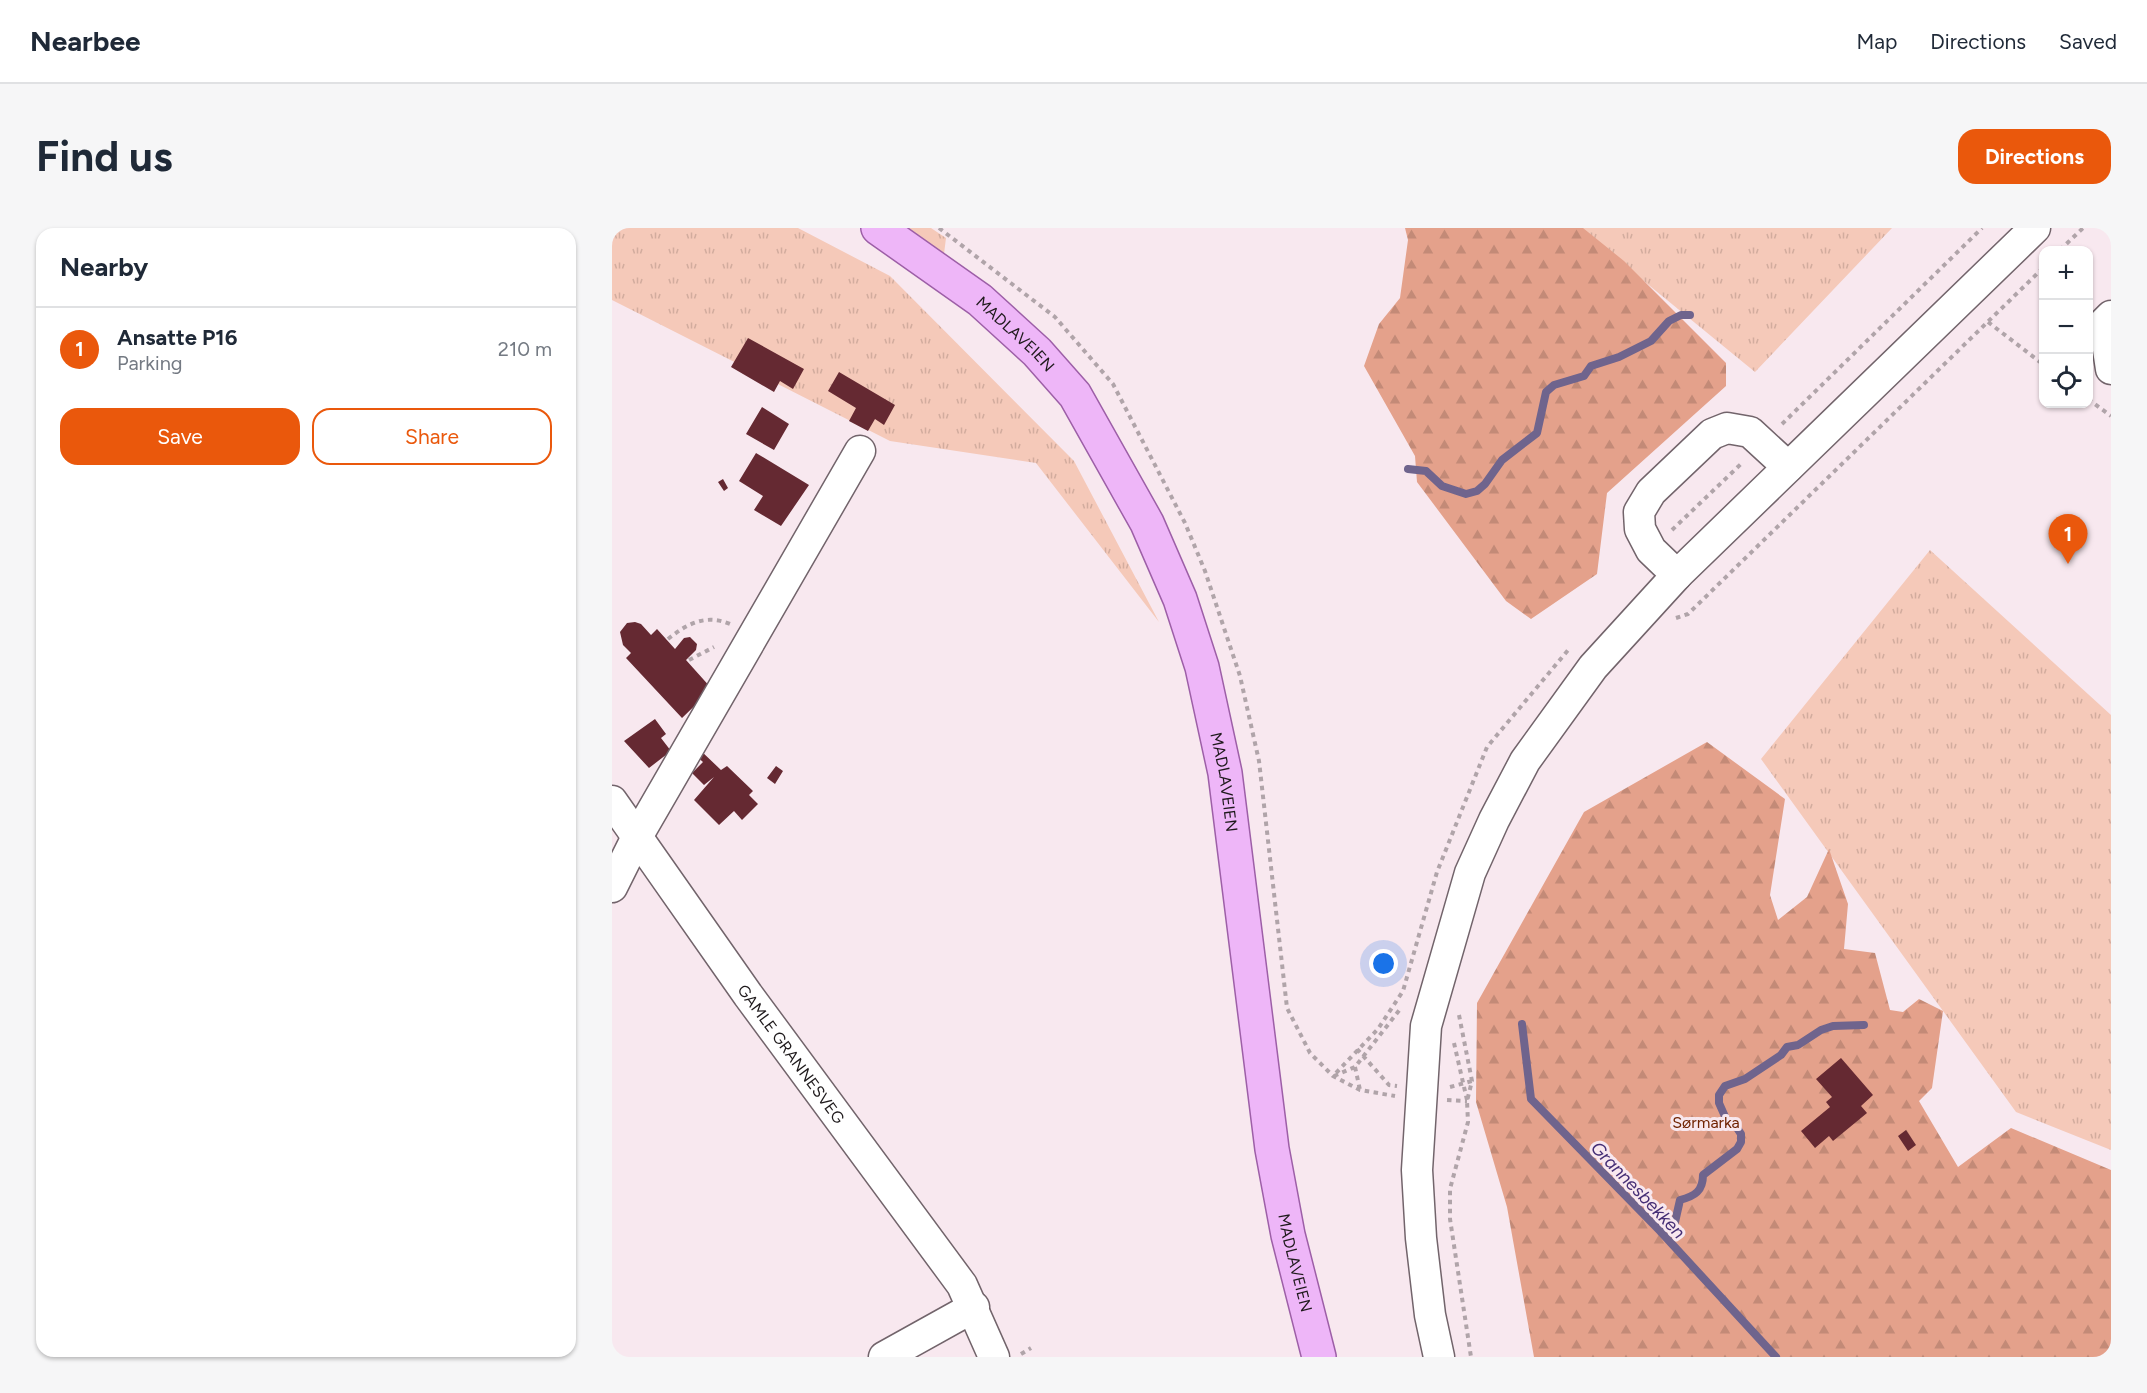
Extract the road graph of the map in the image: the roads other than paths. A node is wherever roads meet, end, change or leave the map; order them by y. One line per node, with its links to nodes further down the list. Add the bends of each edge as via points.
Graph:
1 (878, 228): 14 (main road, MADLAVEIEN, via 980,300 1075,395 1147,523 1180,598 1202,667 1225,773 1272,1149 1288,1235)
2 (2035, 228): 6 (street)
3 (2111, 316): 4 (street, via 2104,323)
4 (2111, 369)
5 (860, 451): 9 (street)
6 (1788, 467): 7 (street); 7 (street, via 1750,432 1727,428 1712,434 1651,492 1639,512 1640,529 1652,550)
7 (1677, 575): 15 (street, via 1593,667 1526,762 1470,873 1441,968 1426,1026 1417,1170 1430,1315)
8 (612, 801): 9 (street, GAMLE GRANNESVEG)
9 (637, 837): 10 (street); 11 (street, GAMLE GRANNESVEG)
10 (612, 887)
11 (974, 1307): 12 (street); 13 (street, GAMLE GRANNESVEG)
12 (884, 1357)
13 (994, 1357)
14 (1319, 1357)
15 (1439, 1357)

